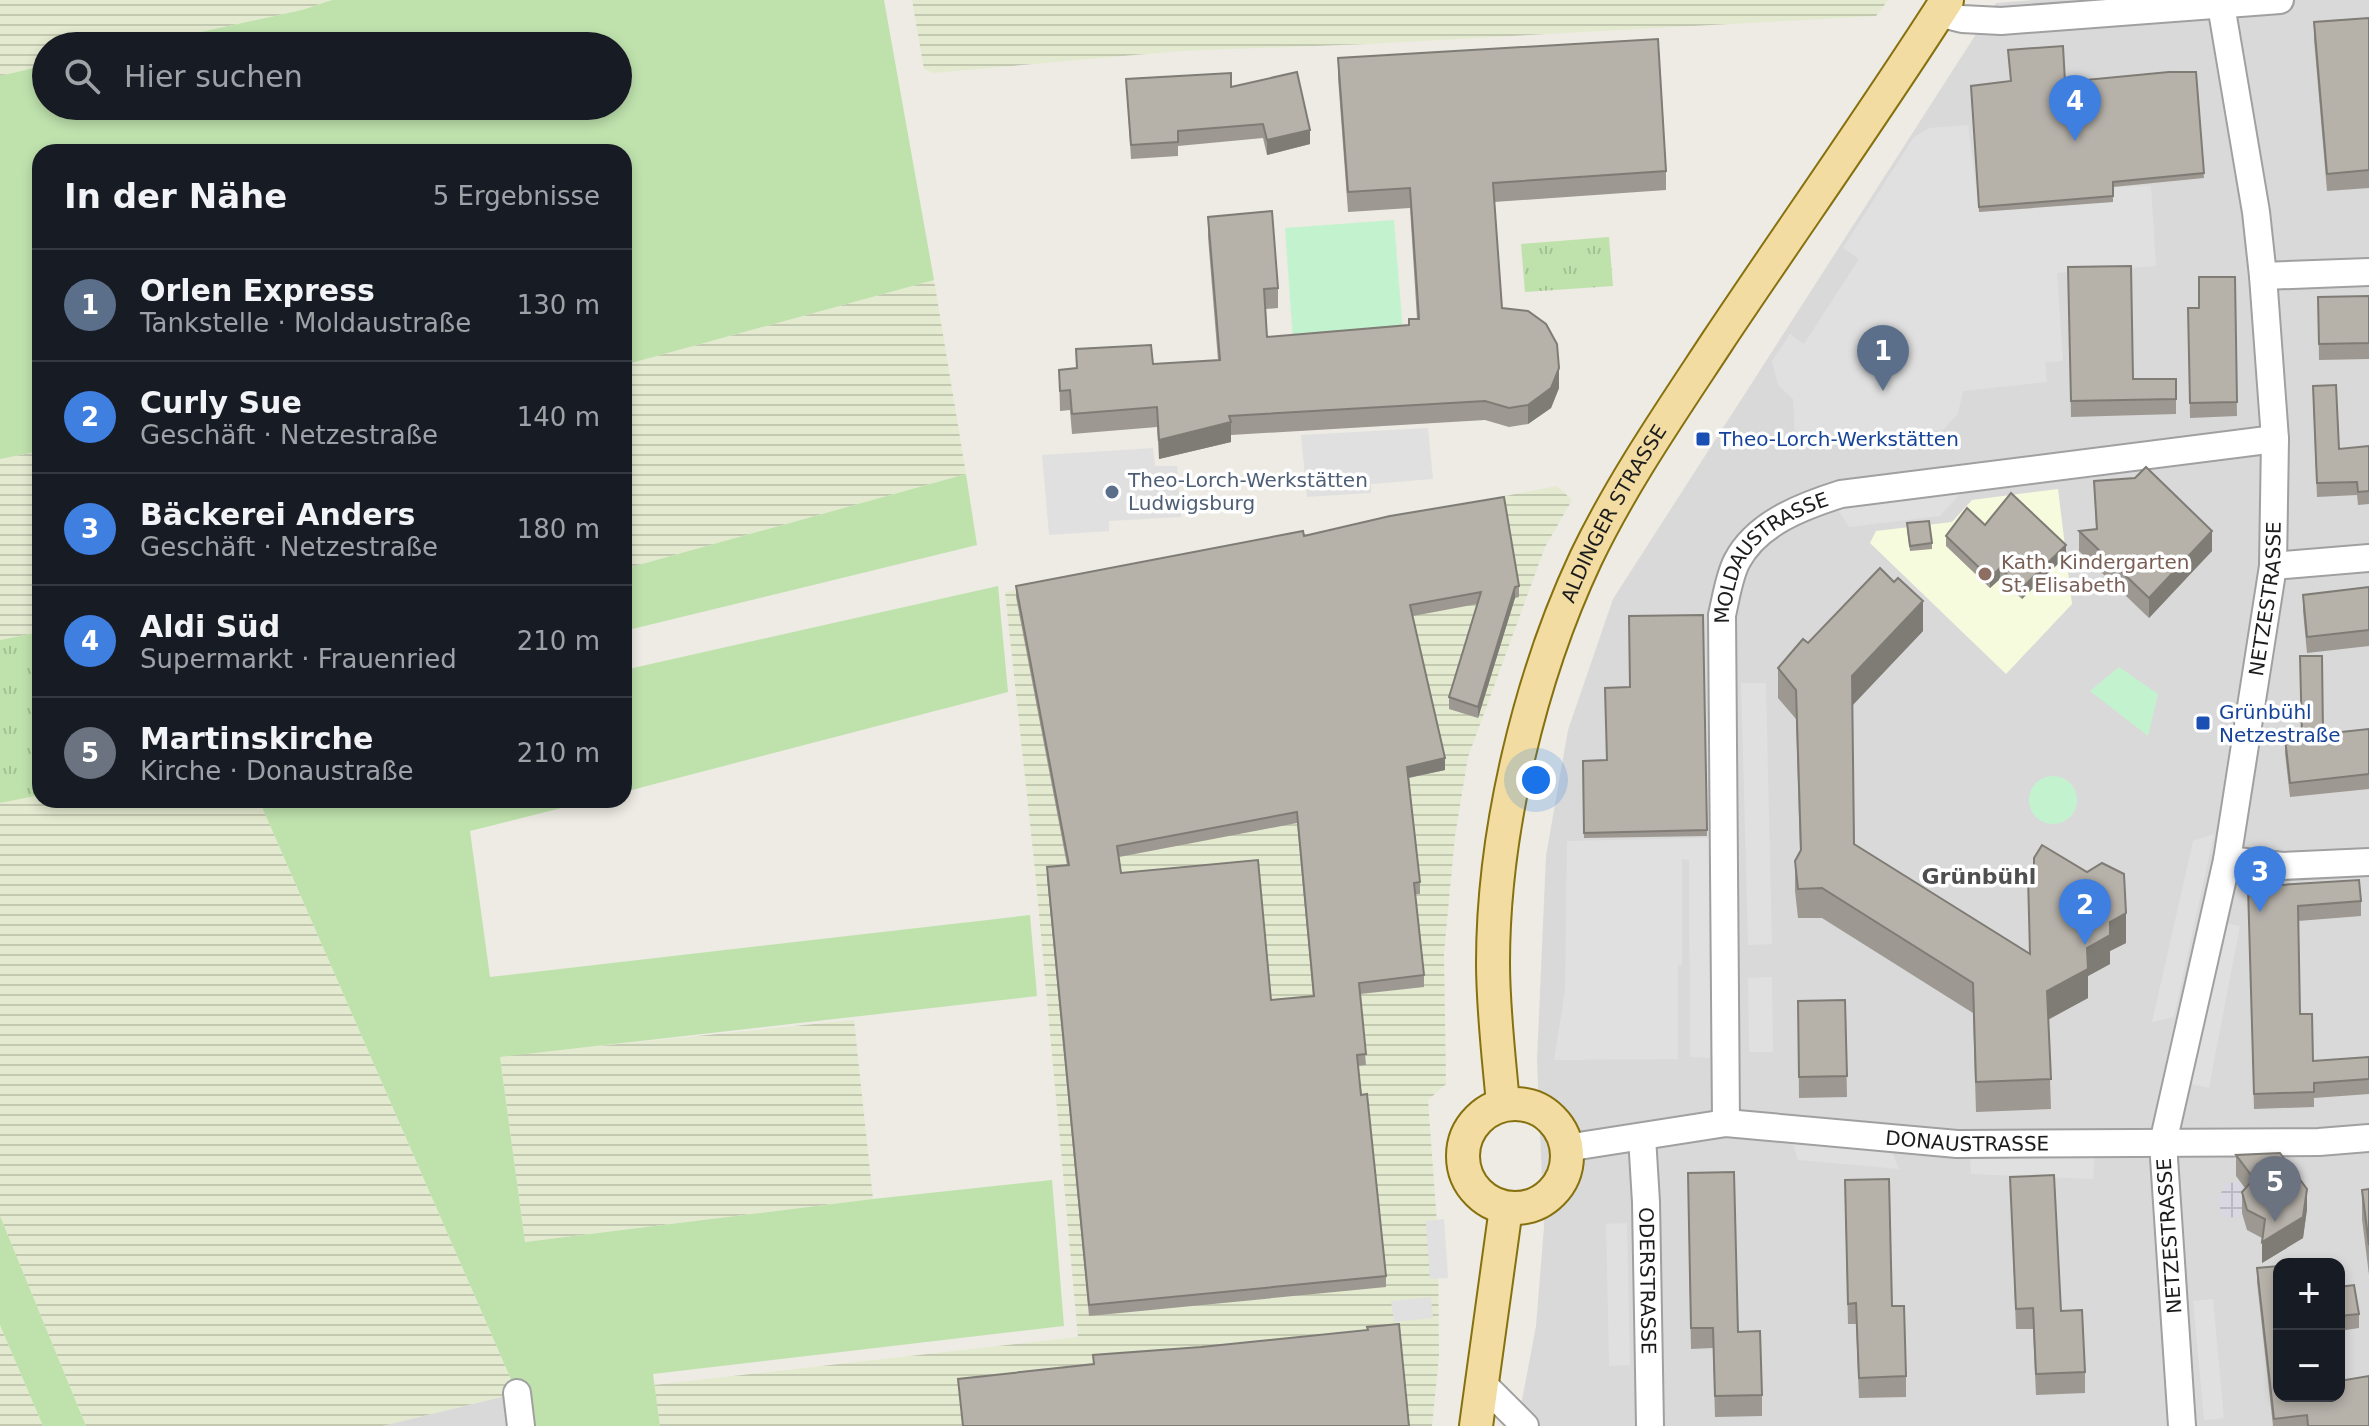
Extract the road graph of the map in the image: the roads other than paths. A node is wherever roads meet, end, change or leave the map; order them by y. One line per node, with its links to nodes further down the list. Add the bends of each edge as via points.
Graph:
1 (2280, 0): 2 (street)
2 (2221, 5): 3 (street, via 2001,21 1962,19); 5 (street, NETZESTRASSE)
3 (1943, 6): 11 (main road, ALDINGER STRASSE, via 1688,386 1586,558 1529,718 1509,800 1493,965)
4 (2369, 272): 5 (street)
5 (2263, 276): 6 (street, NETZESTRASSE)
6 (2275, 439): 8 (street, NETZESTRASSE); 12 (street, MOLDAUSTRASSE, via 1841,494 1799,508 1759,534 1737,561 1722,615)
7 (2369, 558): 8 (street)
8 (2273, 566): 9 (street, NETZESTRASSE)
9 (2227, 860): 10 (street, via 2283,866); 15 (street, NETZESTRASSE)
10 (2369, 862)
11 (1503, 1104): 16 (main road, via 1537,1108 1562,1132); 17 (main road, via 1478,1118 1462,1157 1475,1190)
12 (1726, 1123): 13 (street, DONAUSTRASSE); 15 (street, DONAUSTRASSE, via 1957,1144)
13 (1642, 1137): 16 (street, DONAUSTRASSE); 23 (street, ODERSTRASSE)
14 (2369, 1138): 15 (street, DONAUSTRASSE)
15 (2163, 1143): 24 (street, NETZESTRASSE)
16 (1566, 1148): 17 (main road, via 1564,1173 1551,1193 1523,1208)
17 (1506, 1208): 18 (main road)
18 (1482, 1383): 21 (main road); 22 (street)
19 (517, 1393): 20 (street)
20 (521, 1426)
21 (1476, 1426)
22 (1525, 1426)
23 (1650, 1426)
24 (2182, 1426)

